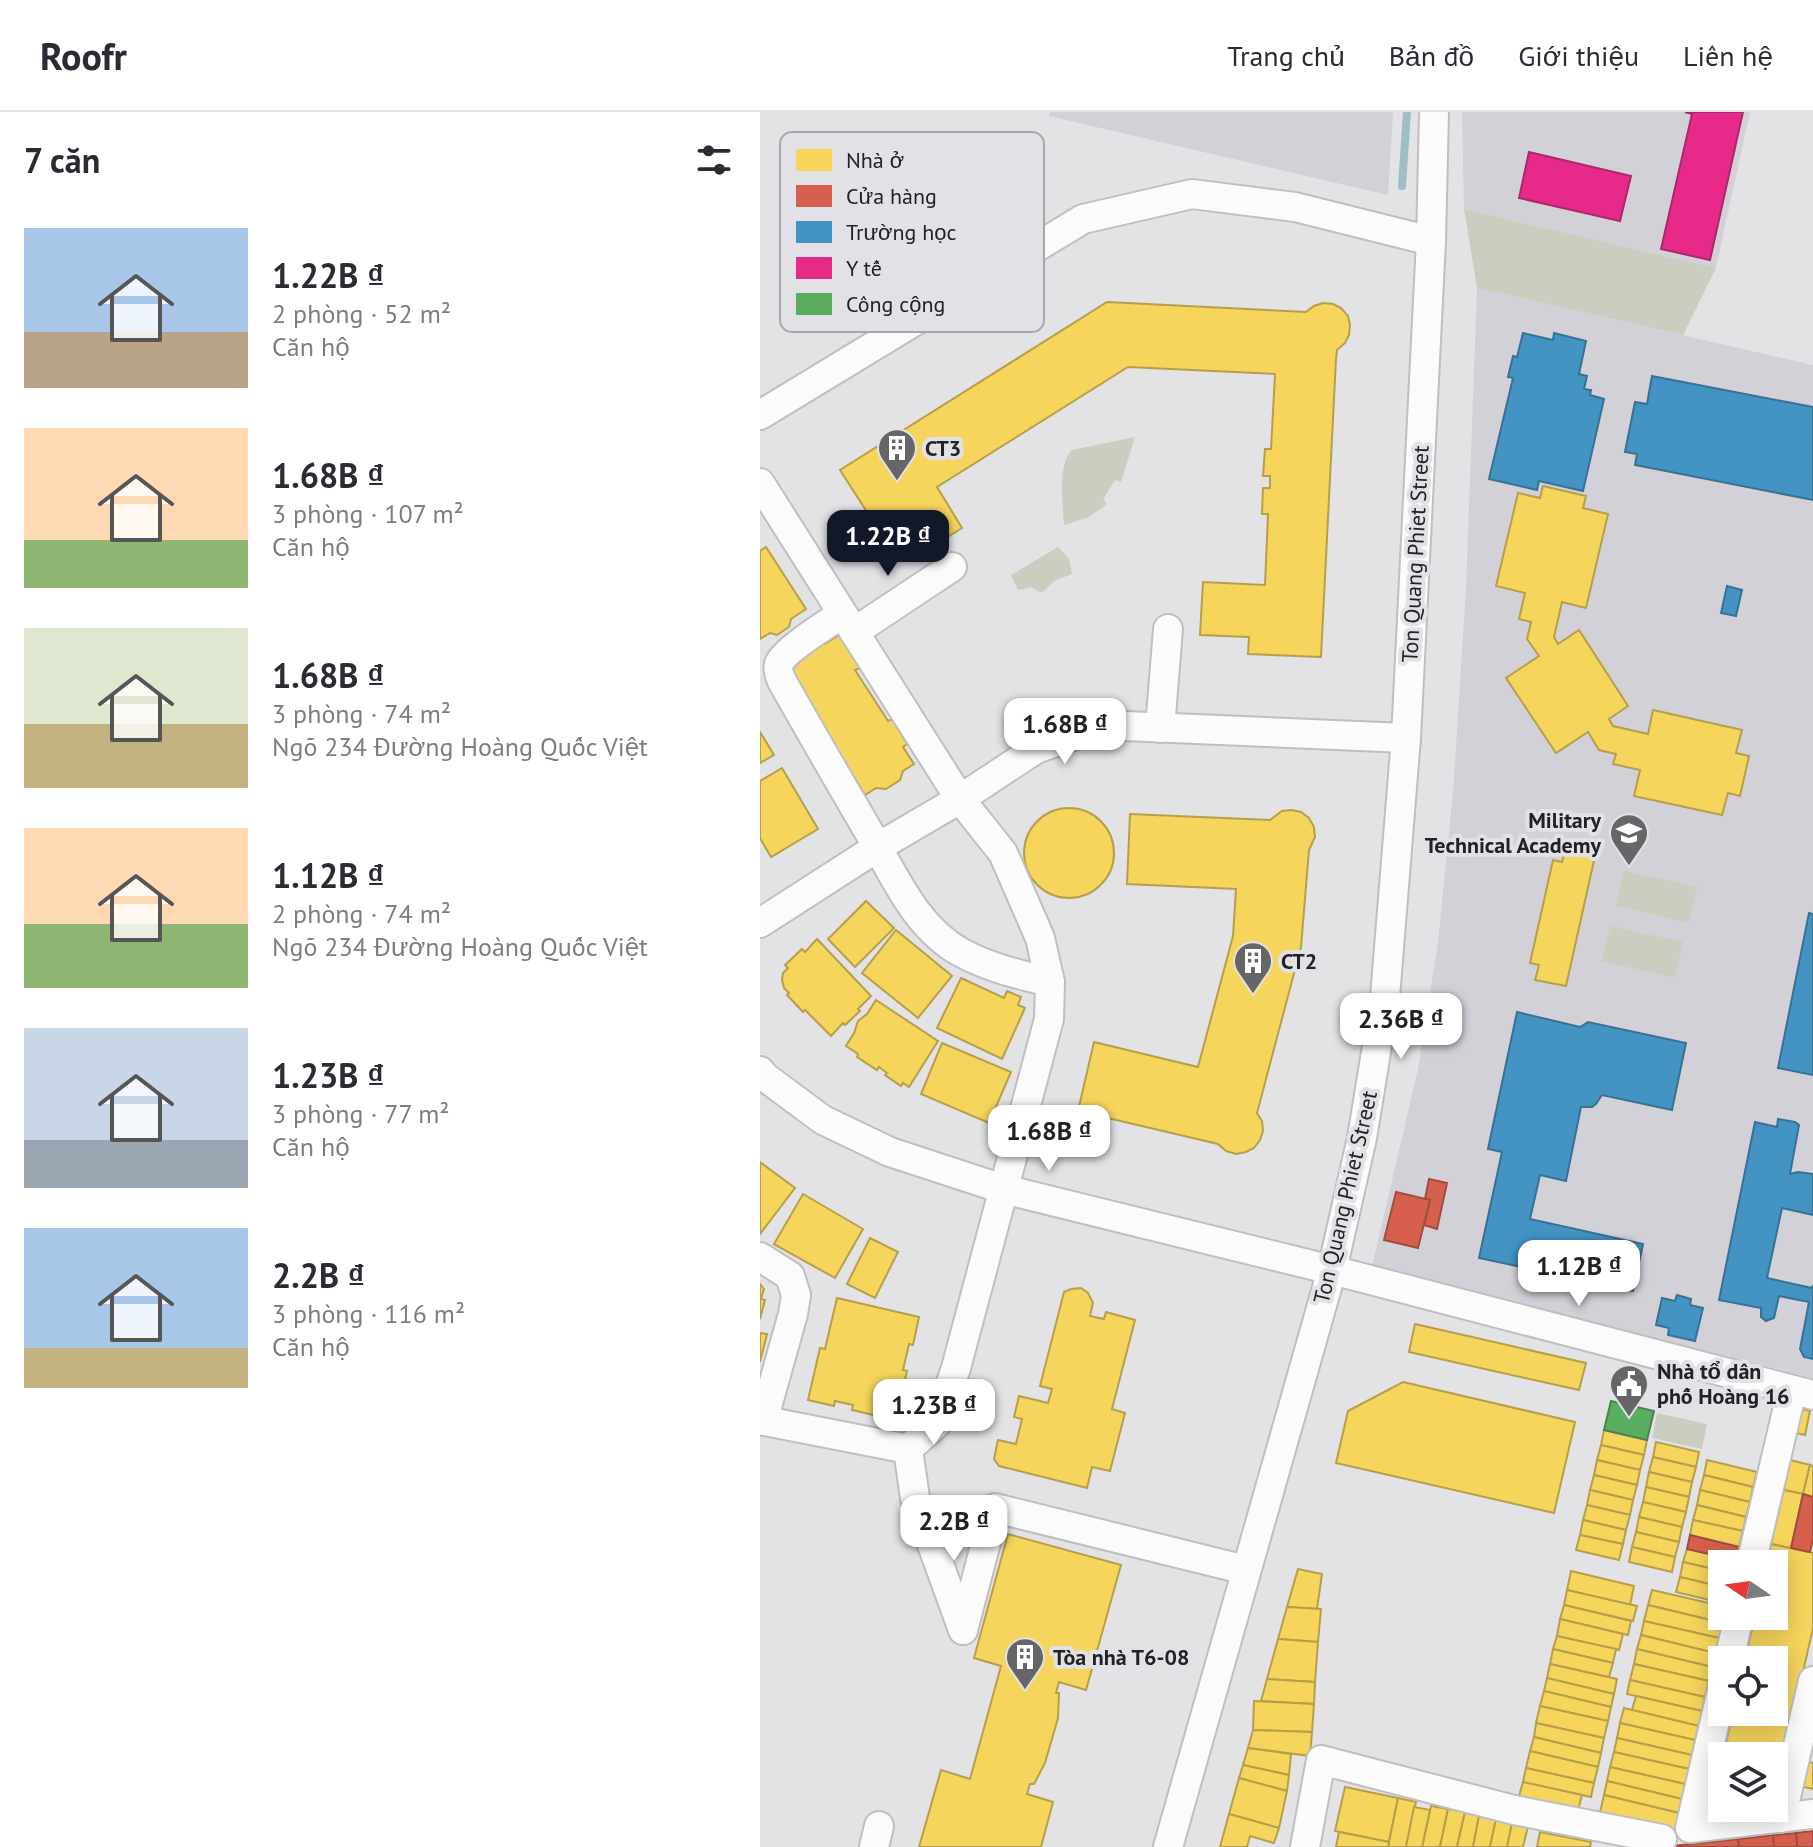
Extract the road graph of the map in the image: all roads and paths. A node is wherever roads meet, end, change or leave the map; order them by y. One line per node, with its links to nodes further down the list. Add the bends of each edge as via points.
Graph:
1 (1434, 112): 2 (street, Ton Quang Phiet Street)
2 (1431, 241): 3 (street, via 1295,207 1192,194 1083,219); 11 (street, Ton Quang Phiet Street)
3 (1044, 243)
4 (897, 332): 5 (street)
5 (760, 415)
6 (760, 483): 8 (street)
7 (952, 567): 8 (street)
8 (848, 623): 12 (street); 13 (street, via 805,639 782,657 779,674)
9 (1168, 629): 10 (street)
10 (1160, 728): 11 (street); 12 (street, via 1125,726 1081,733 1036,749)
11 (1406, 738): 19 (street, Ton Quang Phiet Street, via 1385,997 1362,1138)
12 (960, 799): 13 (street); 15 (street, via 1003,853 1040,938)
13 (878, 847): 14 (street); 15 (street, via 896,884 923,920 961,953)
14 (760, 923)
15 (1050, 982): 17 (street, via 1049,1019)
16 (760, 1071): 17 (street, via 836,1127 890,1152)
17 (1003, 1189): 19 (street); 22 (street, via 942,1410 937,1423)
18 (760, 1257): 21 (street, via 790,1276 796,1295)
19 (1332, 1270): 20 (street); 24 (street, Ton Quang Phiet Street)
20 (1802, 1392): 23 (street)
21 (762, 1421): 22 (street)
22 (908, 1449): 24 (street, via 915,1498 963,1630 995,1508)
23 (1755, 1550)
24 (1246, 1570): 32 (street, Ton Quang Phiet Street)
25 (1813, 1681): 27 (street)
26 (1708, 1751): 30 (street, via 1690,1828)
27 (1788, 1788)
28 (1813, 1814): 29 (street)
29 (1788, 1817)
30 (1745, 1822)
31 (1662, 1839): 33 (street, via 1514,1810 1321,1760)
32 (1168, 1847)
33 (1305, 1847)

